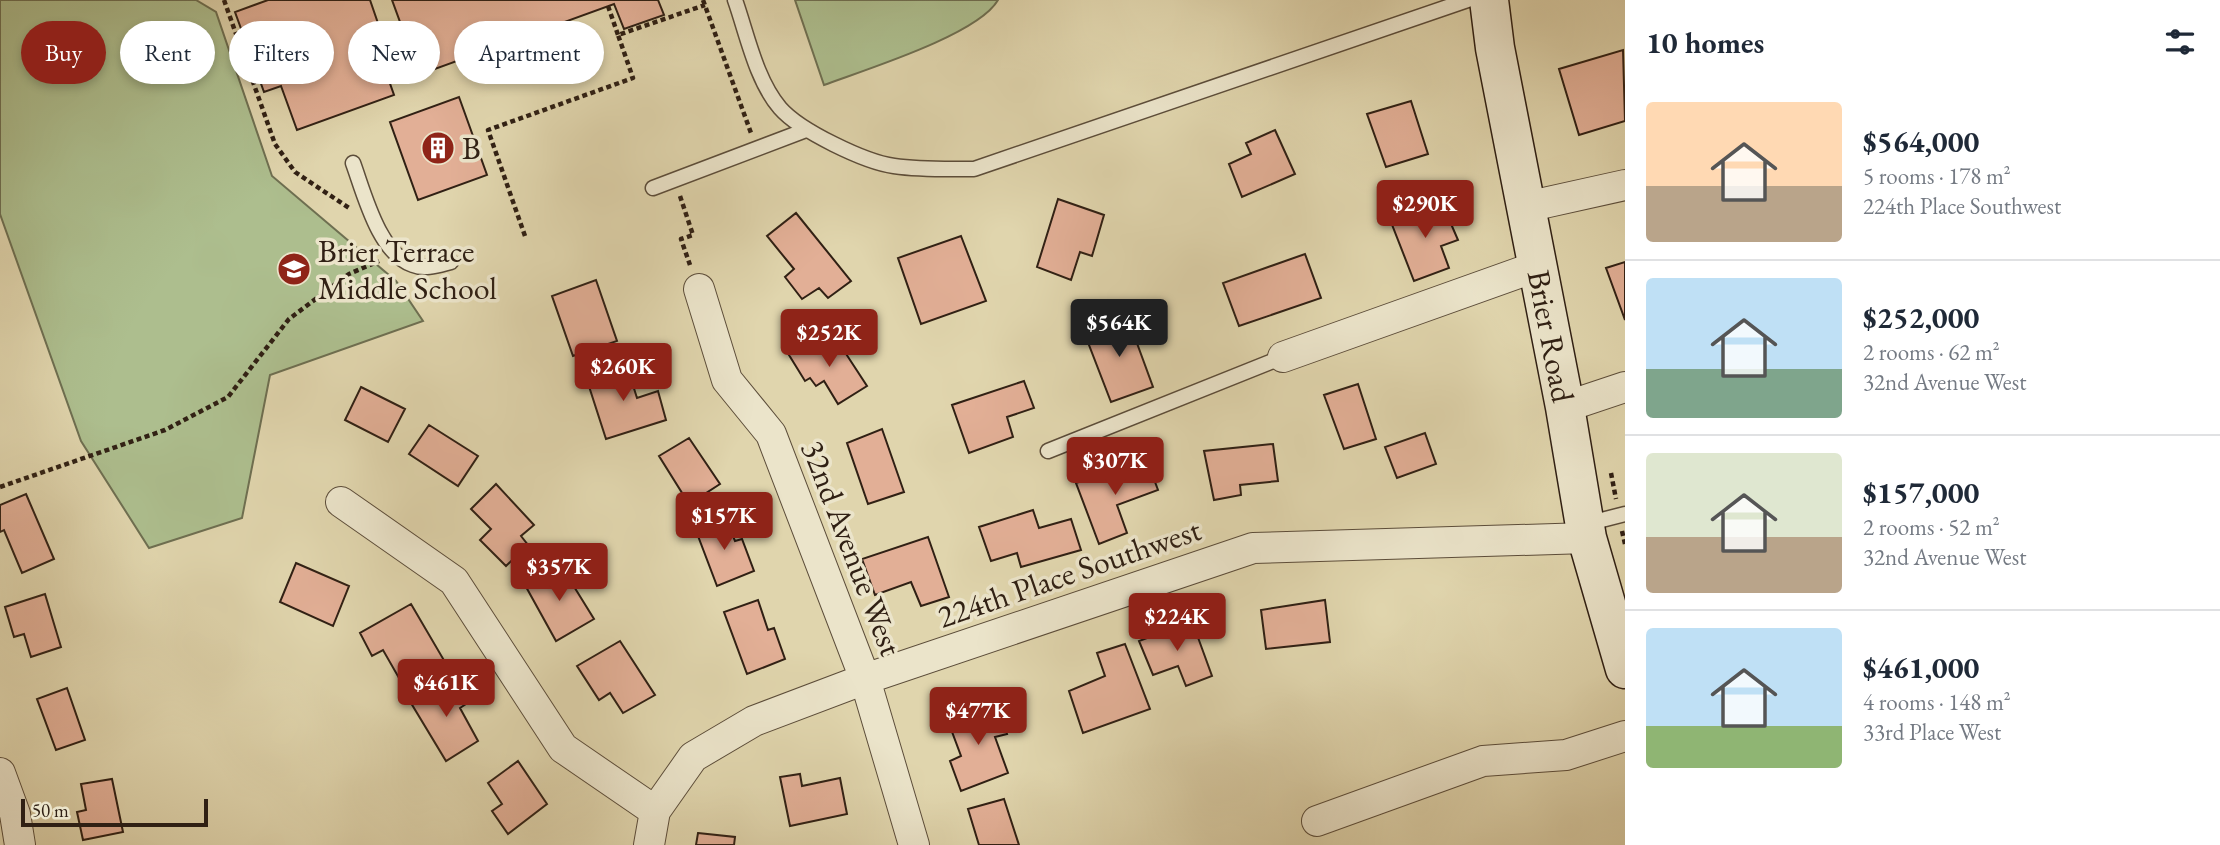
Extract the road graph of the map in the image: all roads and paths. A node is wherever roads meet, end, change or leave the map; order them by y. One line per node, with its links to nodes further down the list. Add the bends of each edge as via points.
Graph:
1 (224, 0): 15 (path, via 275,144 295,173)
2 (735, 0): 8 (lane, via 765,83 780,108)
3 (1468, 0): 8 (lane, via 974,169 890,165)
4 (1489, 0): 14 (main road, Brier Road)
5 (704, 2): 7 (path); 9 (path)
6 (608, 6): 7 (path)
7 (618, 35): 16 (path, via 633,78 488,130)
8 (806, 130): 12 (lane)
9 (751, 134)
10 (353, 163): 15 (lane)
11 (1625, 184): 14 (street)
12 (653, 188)
13 (680, 196): 20 (path, via 693,235 681,239)
14 (1526, 207): 19 (main road, Brier Road)
15 (376, 226): 17 (lane)
16 (525, 236)
17 (396, 254): 18 (lane, via 412,265); 25 (path, via 349,274 289,319 228,397 165,430)
18 (451, 262)
19 (1538, 265): 21 (street); 23 (main road, Brier Road)
20 (699, 289): 30 (street, 32nd Avenue West, via 727,380 771,434)
21 (1283, 357): 24 (lane)
22 (1625, 387): 23 (street)
23 (1565, 407): 28 (main road, Brier Road)
24 (1048, 451)
25 (0, 487)
26 (341, 502): 33 (street, via 454,581 562,748)
27 (1625, 513): 28 (lane)
28 (1586, 531): 29 (main road, Brier Road); 30 (street, 224th Place Southwest, via 1253,548)
29 (1625, 668)
30 (865, 679): 33 (street, 224th Place Southwest, via 754,721 693,757); 37 (street, 32nd Avenue West)
31 (1625, 736): 34 (street, via 1566,755 1483,761)
32 (0, 773): 35 (street)
33 (655, 811): 36 (street, 224th Place Southwest)
34 (1317, 821)
35 (20, 845)
36 (649, 845)
37 (914, 845)

